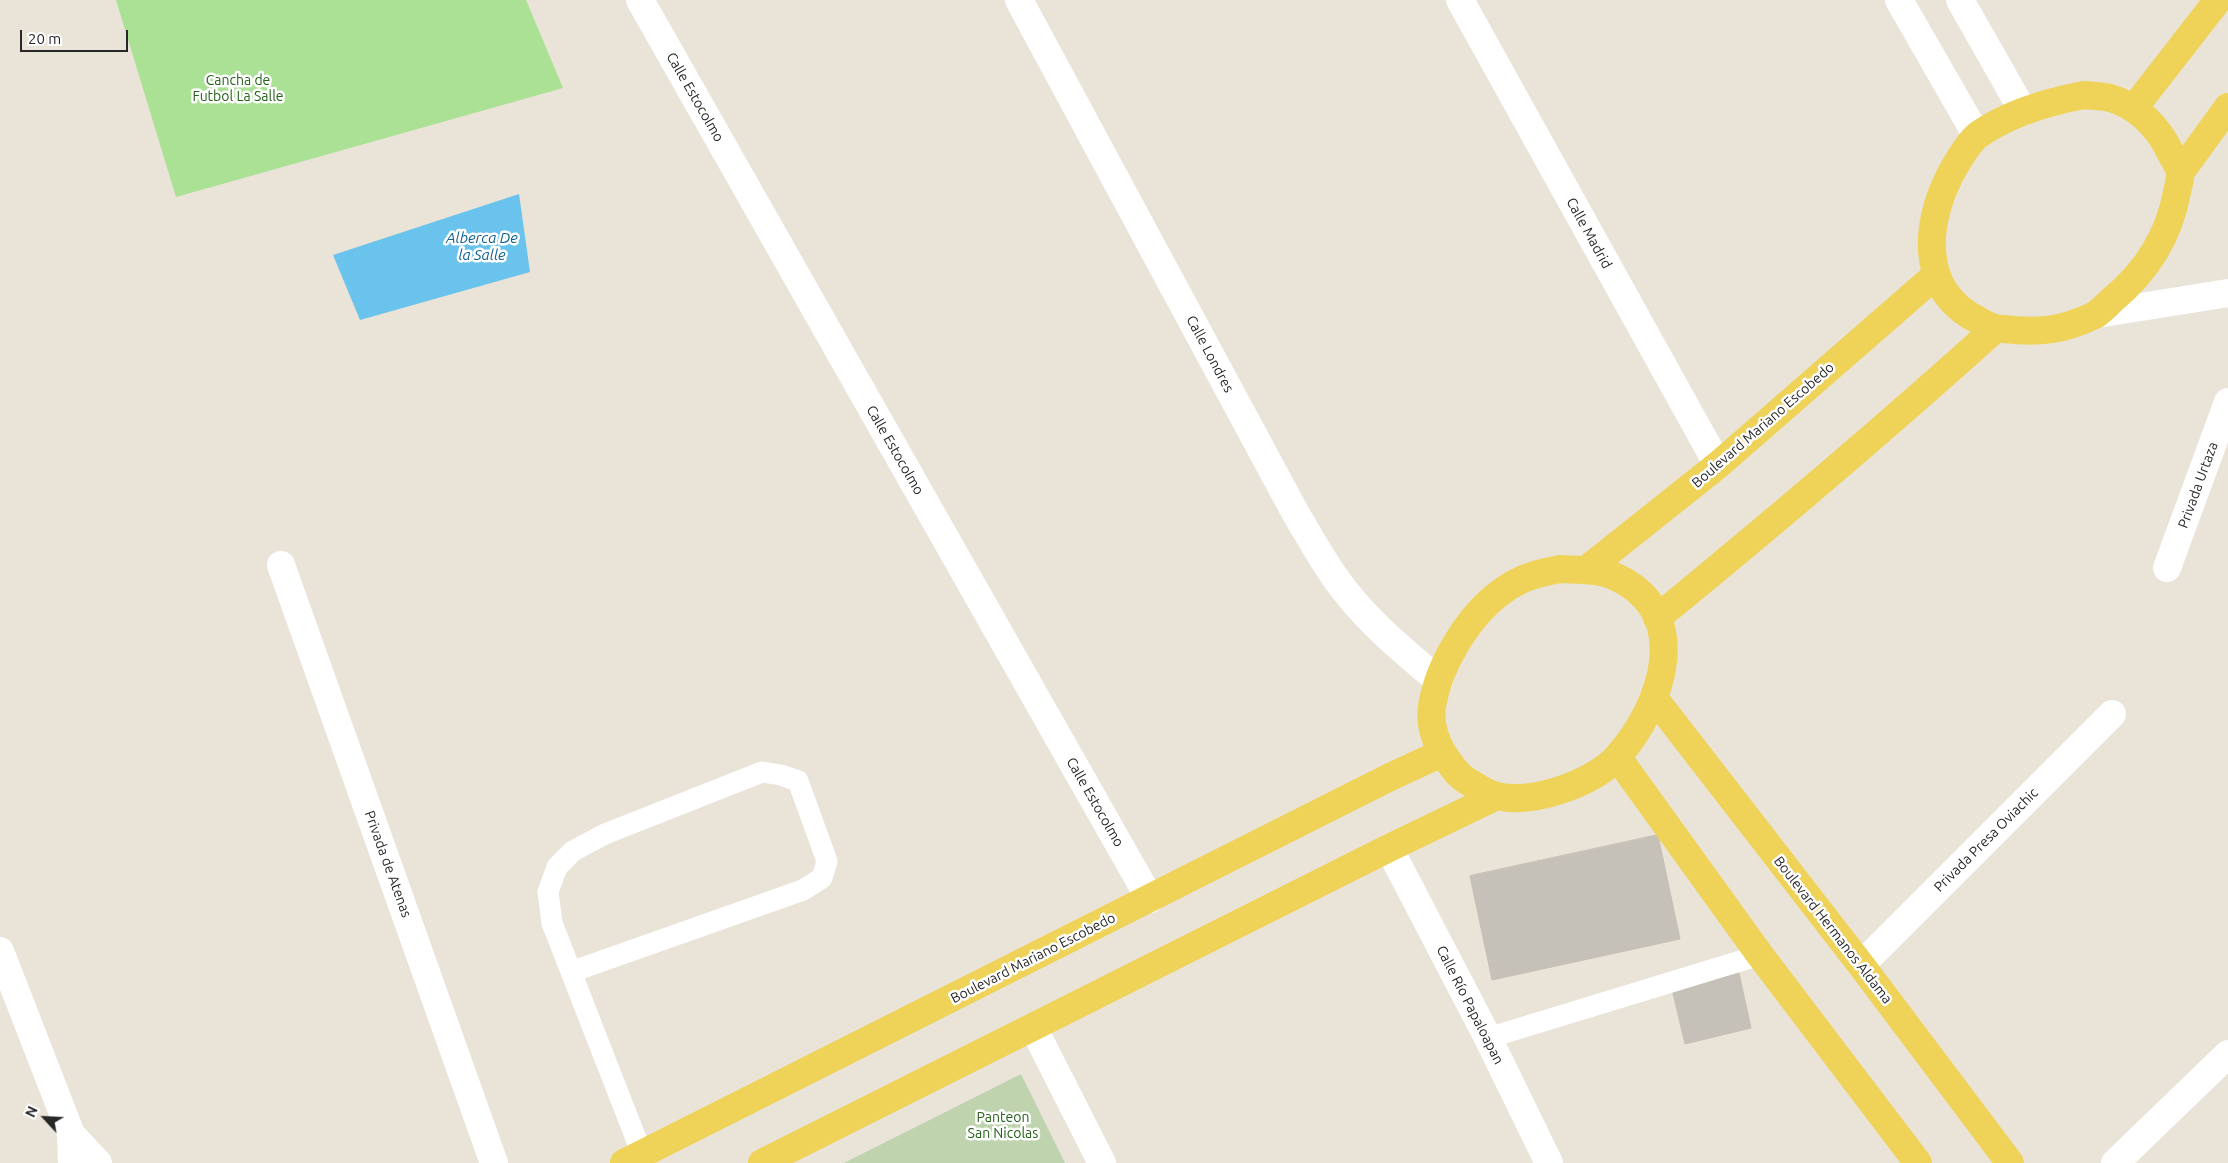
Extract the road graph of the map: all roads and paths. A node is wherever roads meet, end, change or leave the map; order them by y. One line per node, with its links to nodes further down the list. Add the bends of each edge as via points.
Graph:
1 (640, 0): 29 (street, Calle Estocolmo)
2 (1019, 0): 22 (street, Calle Londres, via 1296,514 1334,576 1387,637)
3 (1460, 0): 17 (street, Calle Madrid)
4 (1899, 0): 10 (street)
5 (1960, 0): 9 (street)
6 (2218, 0): 8 (main road)
7 (2228, 107): 11 (main road)
8 (2134, 108): 9 (main road, via 2110,98 2084,95); 11 (main road, via 2163,136)
9 (2023, 111): 10 (main road)
10 (1977, 136): 12 (main road, via 1962,155 1938,201 1932,223)
11 (2180, 173): 14 (main road, via 2174,211 2158,246 2143,271)
12 (1936, 275): 15 (main road, via 1946,297 1962,313); 17 (main road, Boulevard Mariano Escobedo)
13 (2228, 293): 14 (street)
14 (2096, 314): 15 (main road, via 2065,326 2036,332)
15 (1995, 329): 21 (main road)
16 (2228, 402): 19 (street, Privada Urtaza)
17 (1718, 465): 20 (main road, Boulevard Mariano Escobedo)
18 (281, 565): 41 (street, Privada de Atenas)
19 (2167, 568)
20 (1586, 570): 21 (main road, via 1614,576 1632,586 1647,599); 22 (main road, via 1560,569 1530,575 1503,590 1474,618 1454,647)
21 (1657, 618): 23 (main road, via 1664,658)
22 (1439, 680): 25 (main road, via 1432,707 1433,731)
23 (1655, 699): 26 (main road); 32 (main road, Boulevard Hermanos Aldama)
24 (2112, 714): 32 (street, Privada Presa Oviachic)
25 (1442, 753): 27 (main road, via 1458,776); 29 (main road, Boulevard Mariano Escobedo)
26 (1618, 758): 27 (main road, via 1593,777 1568,787 1522,798); 31 (main road)
27 (1497, 796): 28 (main road)
28 (1389, 848): 34 (main road); 35 (street, Calle Río Papaloapan)
29 (1150, 899): 38 (main road, Boulevard Mariano Escobedo)
30 (0, 951): 37 (street)
31 (1760, 955): 35 (lane); 45 (main road)
32 (1861, 965): 46 (main road, Boulevard Hermanos Aldama)
33 (572, 972): 33 (lane, via 552,923 548,892 557,867 574,851 605,834 762,772 798,782 827,861 822,878 803,890); 38 (lane)
34 (1033, 1026): 42 (main road); 43 (street)
35 (1488, 1038): 44 (street, Calle Río Papaloapan)
36 (2228, 1054): 47 (street)
37 (72, 1134): 39 (street); 40 (street)
38 (633, 1158)
39 (72, 1163)
40 (98, 1163)
41 (494, 1163)
42 (762, 1163)
43 (1102, 1163)
44 (1549, 1163)
45 (1918, 1163)
46 (2010, 1163)
47 (2115, 1163)

